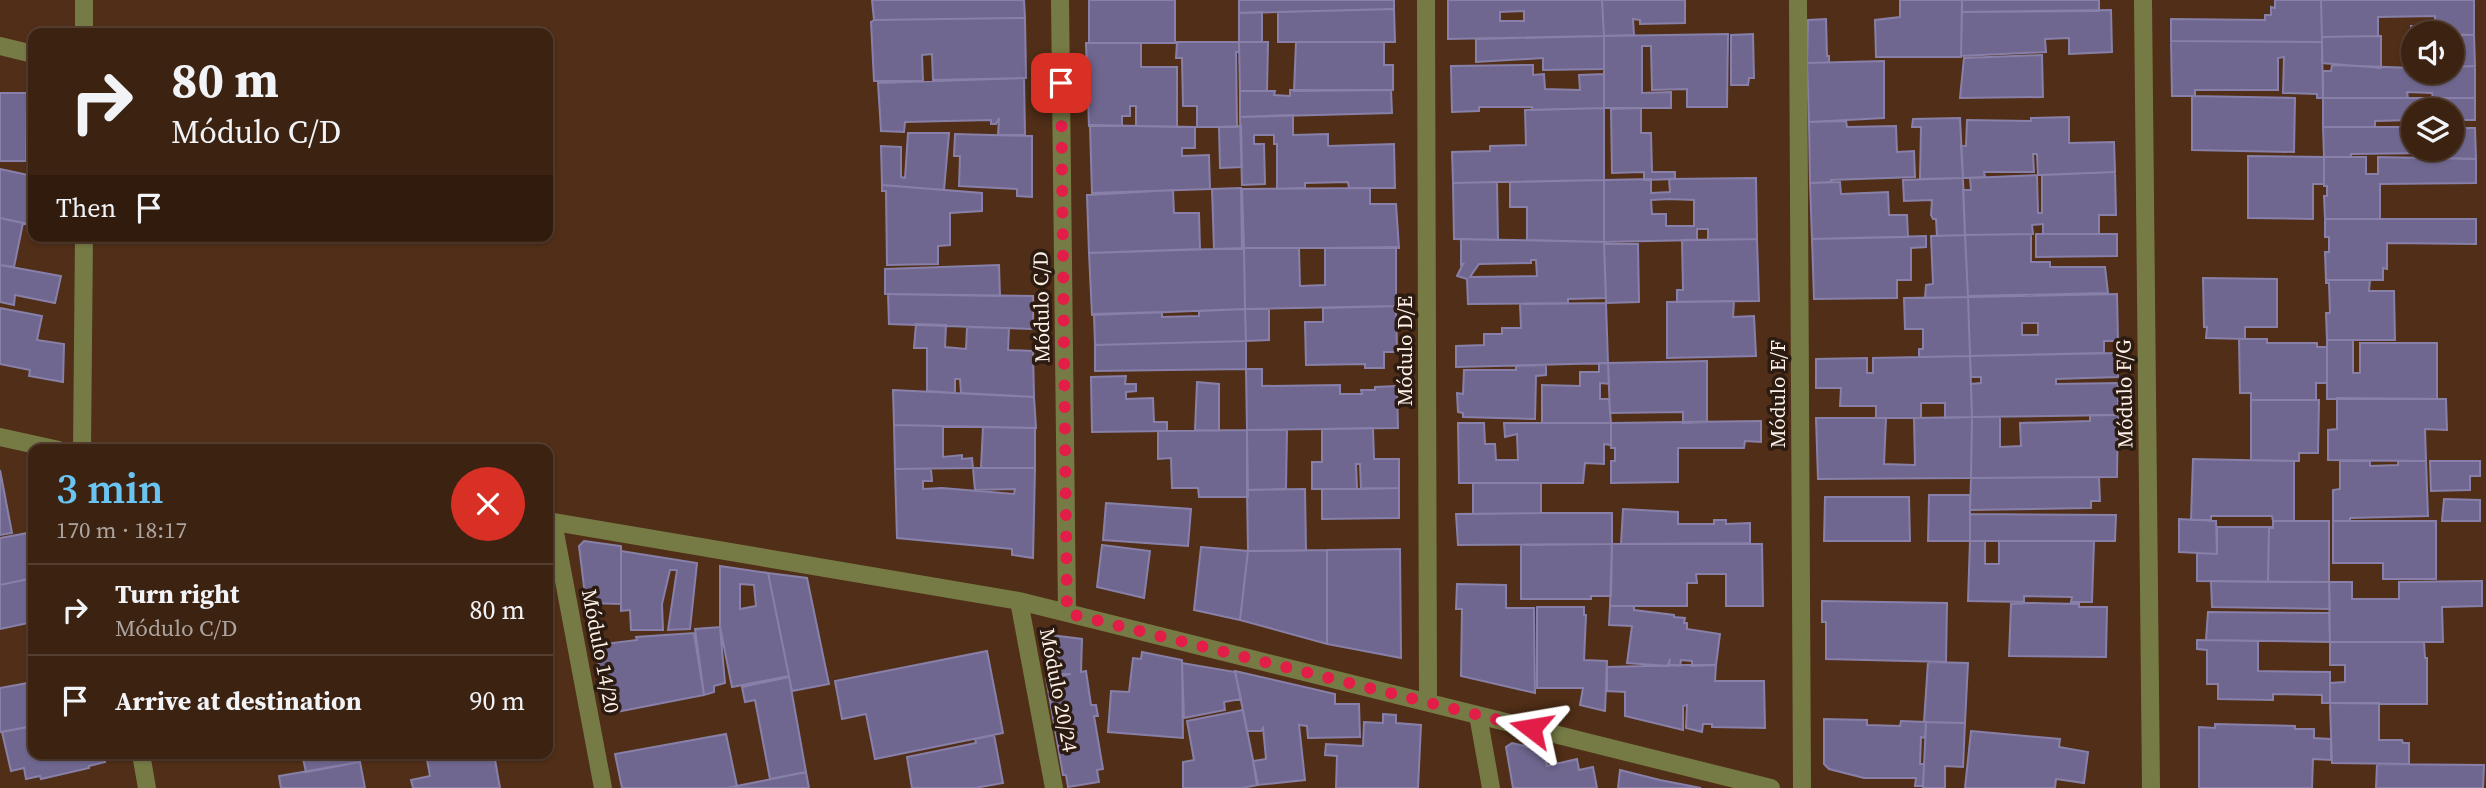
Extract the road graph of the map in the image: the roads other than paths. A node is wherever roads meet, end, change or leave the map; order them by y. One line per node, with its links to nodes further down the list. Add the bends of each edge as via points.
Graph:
1 (84, 0): 6 (street)
2 (1060, 0): 16 (street, Módulo C/D)
3 (1426, 0): 17 (street, Módulo D/E)
4 (1798, 0): 25 (street, Módulo E/F)
5 (2143, 0): 26 (street, Módulo F/G)
6 (84, 28)
7 (0, 46): 8 (street)
8 (28, 53)
9 (84, 242): 12 (street)
10 (0, 438): 11 (street)
11 (30, 444)
12 (82, 444)
13 (553, 521): 15 (street)
14 (553, 531): 21 (street, Módulo 14/20)
15 (1019, 601): 16 (street); 22 (street, Módulo 20/24)
16 (1067, 613): 17 (street)
17 (1428, 702): 18 (street)
18 (1478, 715): 23 (street); 24 (street)
19 (142, 759): 20 (street)
20 (147, 788)
21 (603, 788)
22 (1054, 788)
23 (1491, 788)
24 (1771, 788)
25 (1802, 788)
26 (2151, 788)

